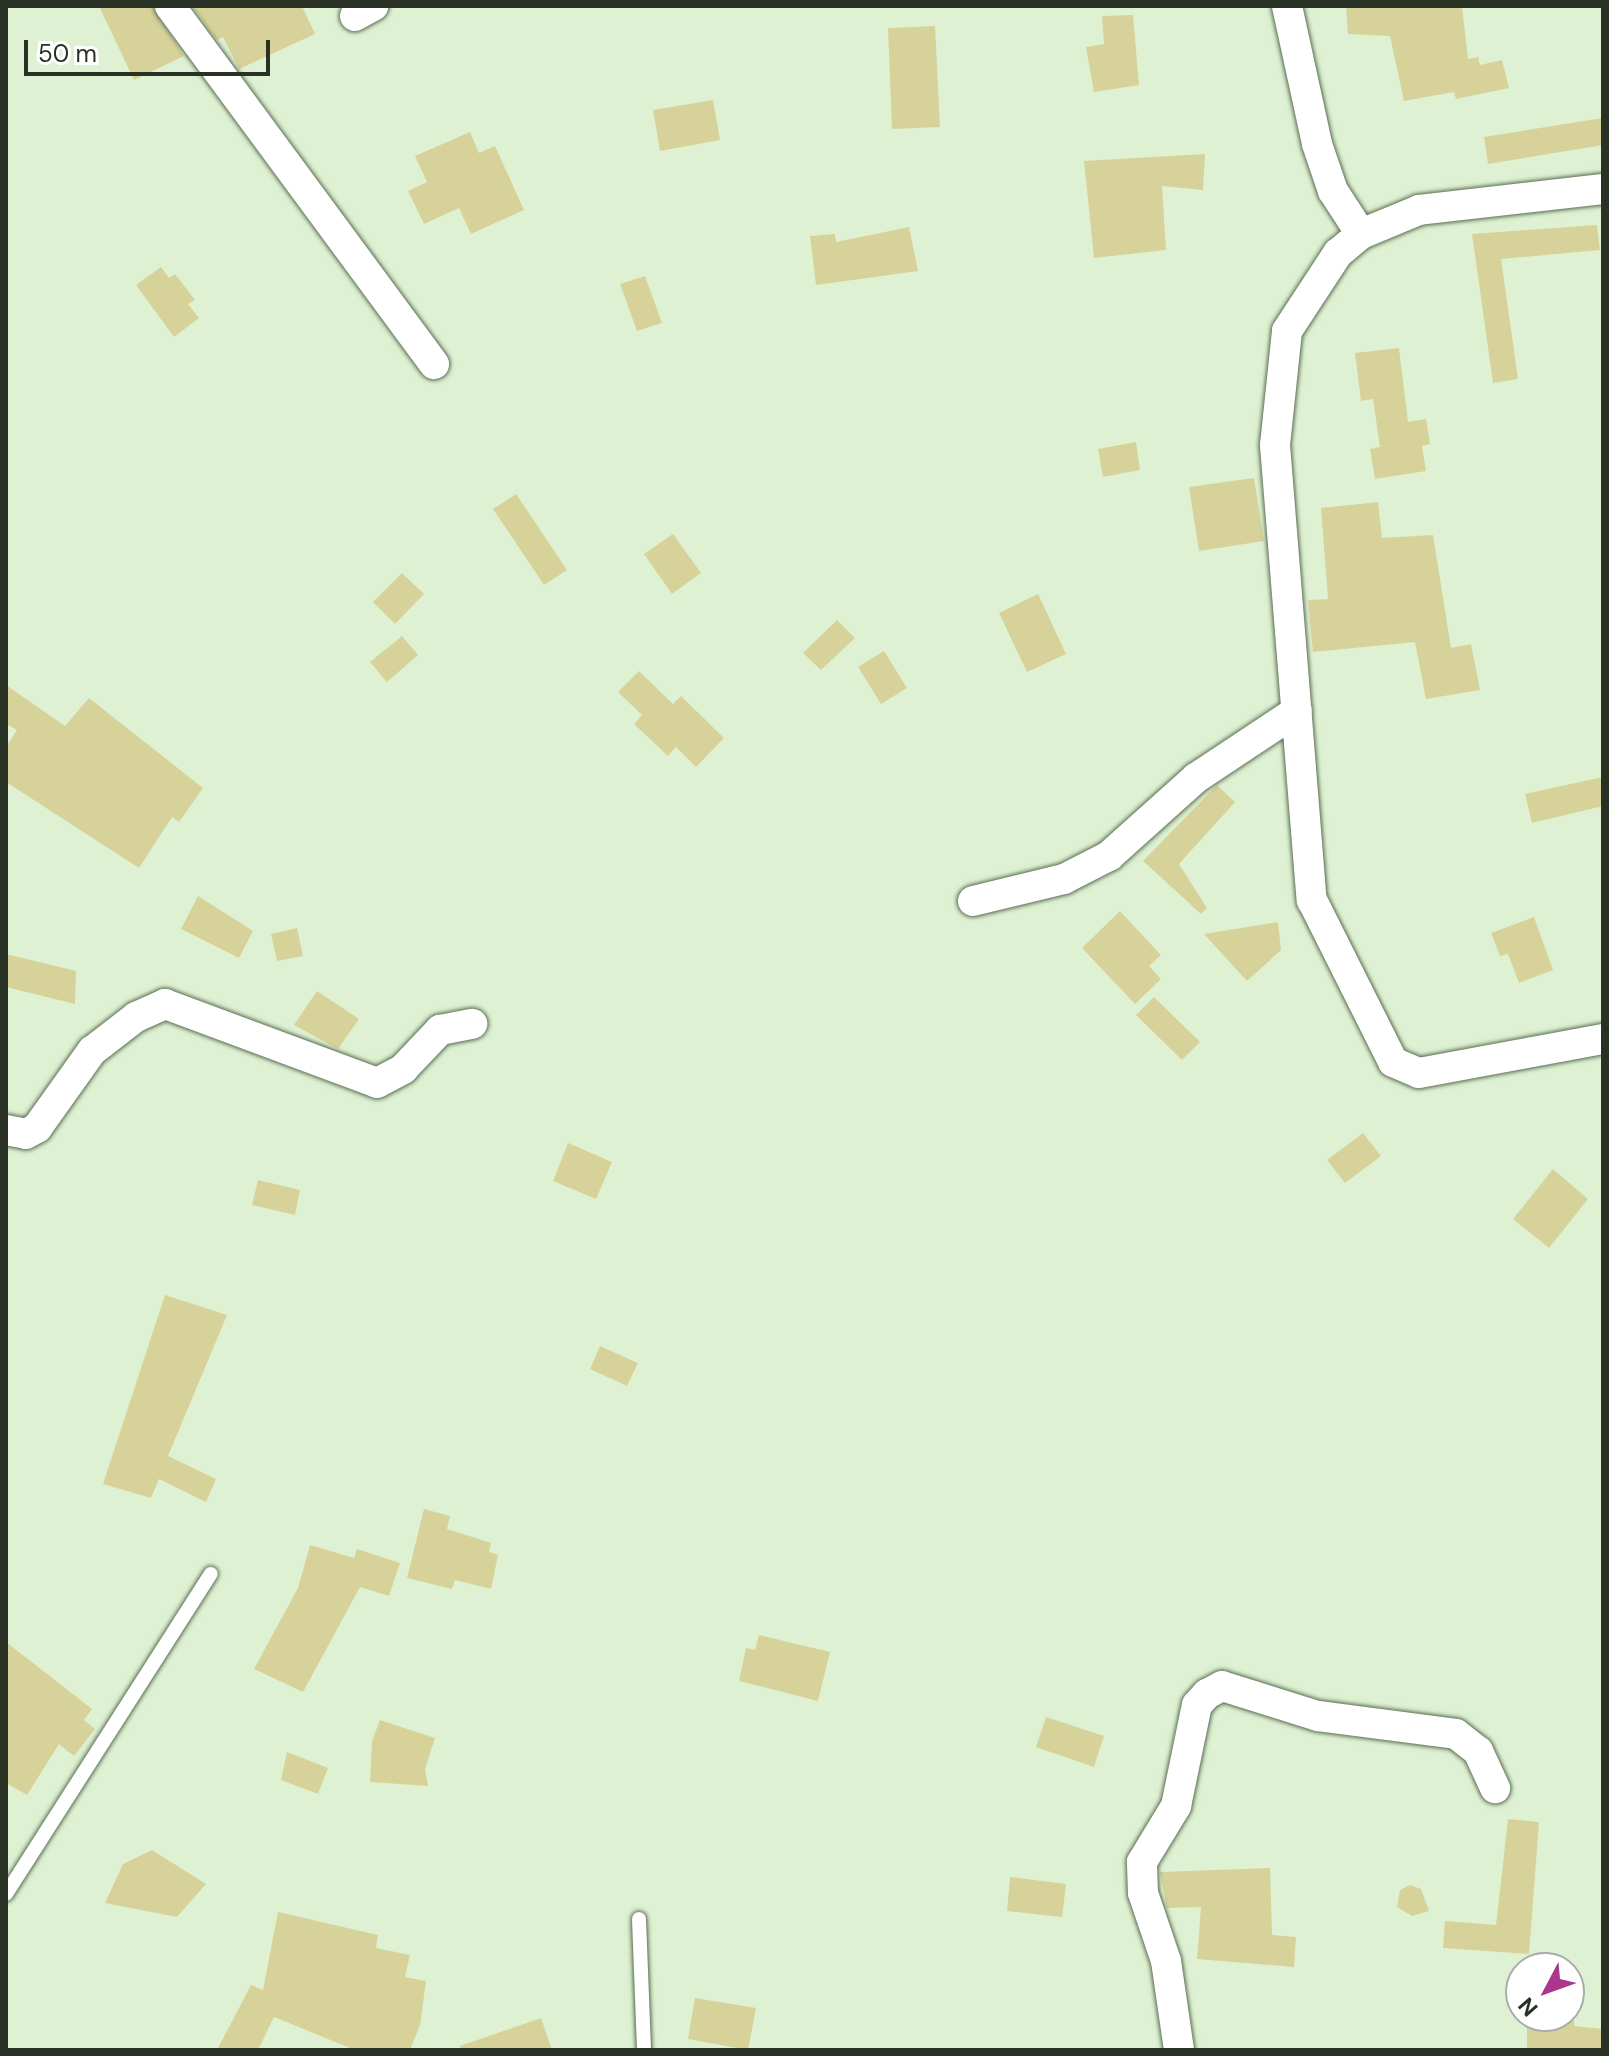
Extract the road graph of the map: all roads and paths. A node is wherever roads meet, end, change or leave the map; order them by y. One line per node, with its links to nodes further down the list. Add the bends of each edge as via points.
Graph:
1 (170, 6): 5 (street)
2 (1287, 6): 4 (street, via 1317,144 1333,191)
3 (1603, 189): 4 (street, via 1419,210)
4 (1361, 234): 6 (street, via 1338,253 1287,331 1275,445)
5 (434, 364)
6 (1297, 711): 7 (street, via 1196,778 1109,856 1064,879); 9 (street, via 1312,900 1393,1062 1419,1073)
7 (973, 901)
8 (472, 1024): 10 (street, via 440,1030 403,1069 377,1083 165,1004 136,1017 92,1051 37,1128 26,1134)
9 (1603, 1039)
10 (6, 1130)
11 (211, 1574): 13 (lane)
12 (1495, 1788): 16 (street, via 1483,1759 1456,1734 1318,1716 1222,1686 1207,1694 1197,1705 1176,1806 1142,1862 1143,1893 1166,1961)
13 (6, 1894)
14 (639, 1919): 15 (lane)
15 (644, 2050)
16 (1179, 2050)

